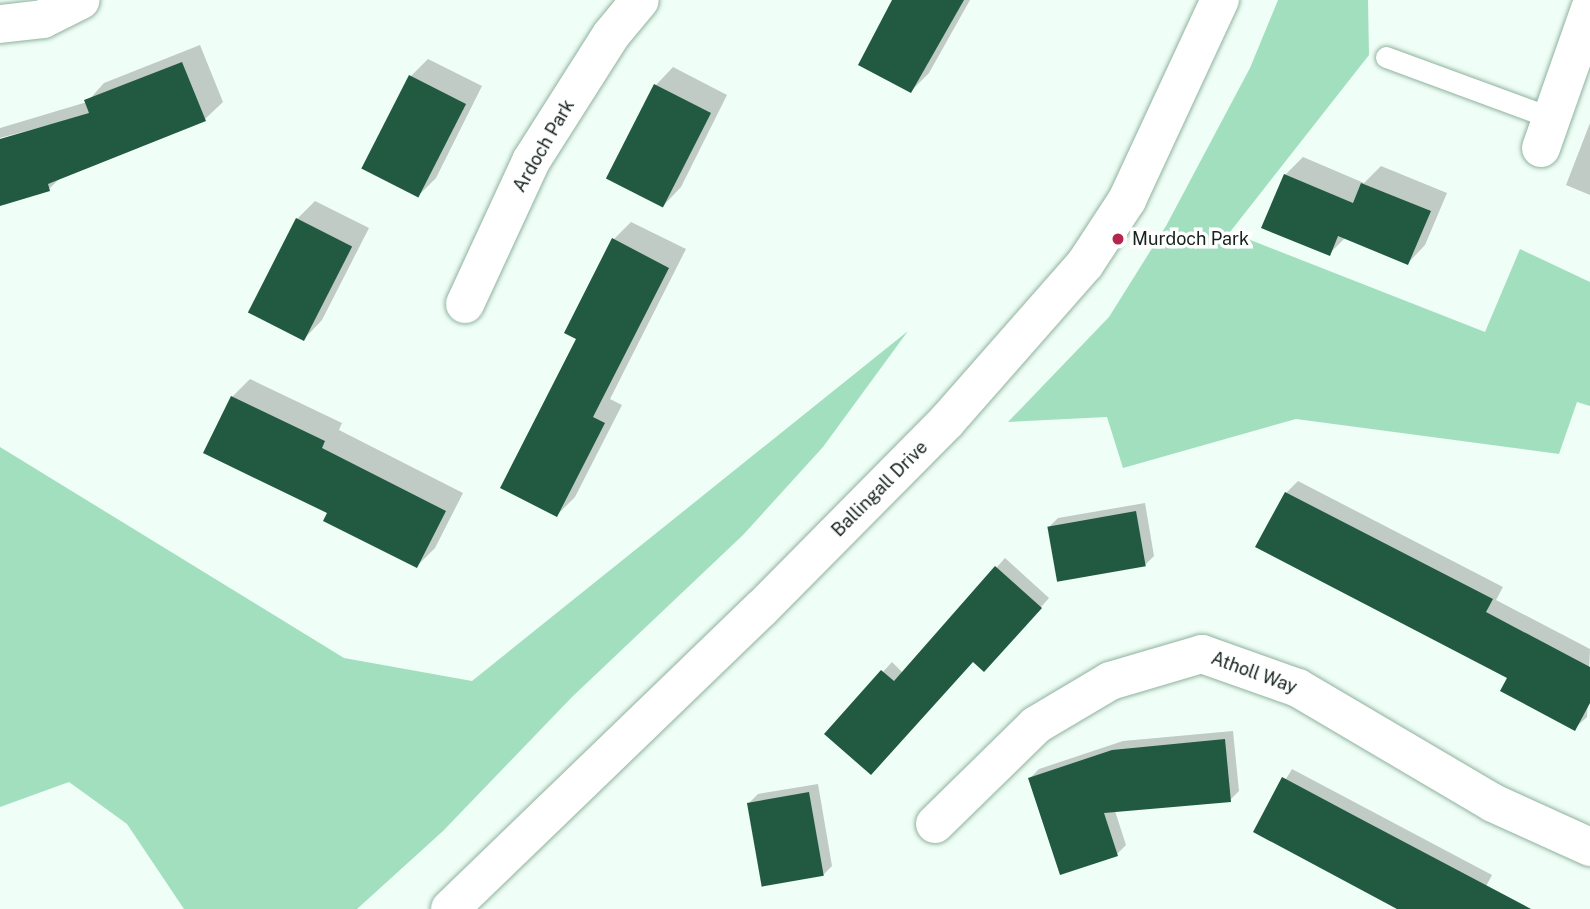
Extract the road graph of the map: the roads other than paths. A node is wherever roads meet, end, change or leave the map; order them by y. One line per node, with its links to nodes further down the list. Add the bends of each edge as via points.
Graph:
1 (81, 0): 5 (street, via 43,19)
2 (640, 0): 8 (street, Ardoch Park, via 611,35 531,161)
3 (1220, 0): 11 (street, Ballingall Drive, via 1127,200 1086,264 938,431)
4 (1590, 9): 7 (street)
5 (0, 24)
6 (1386, 57): 7 (lane)
7 (1547, 133)
8 (466, 304)
9 (935, 824): 10 (street, Atholl Way, via 1036,725 1110,681 1202,654 1298,688 1493,803)
10 (1590, 847)
11 (450, 909)

